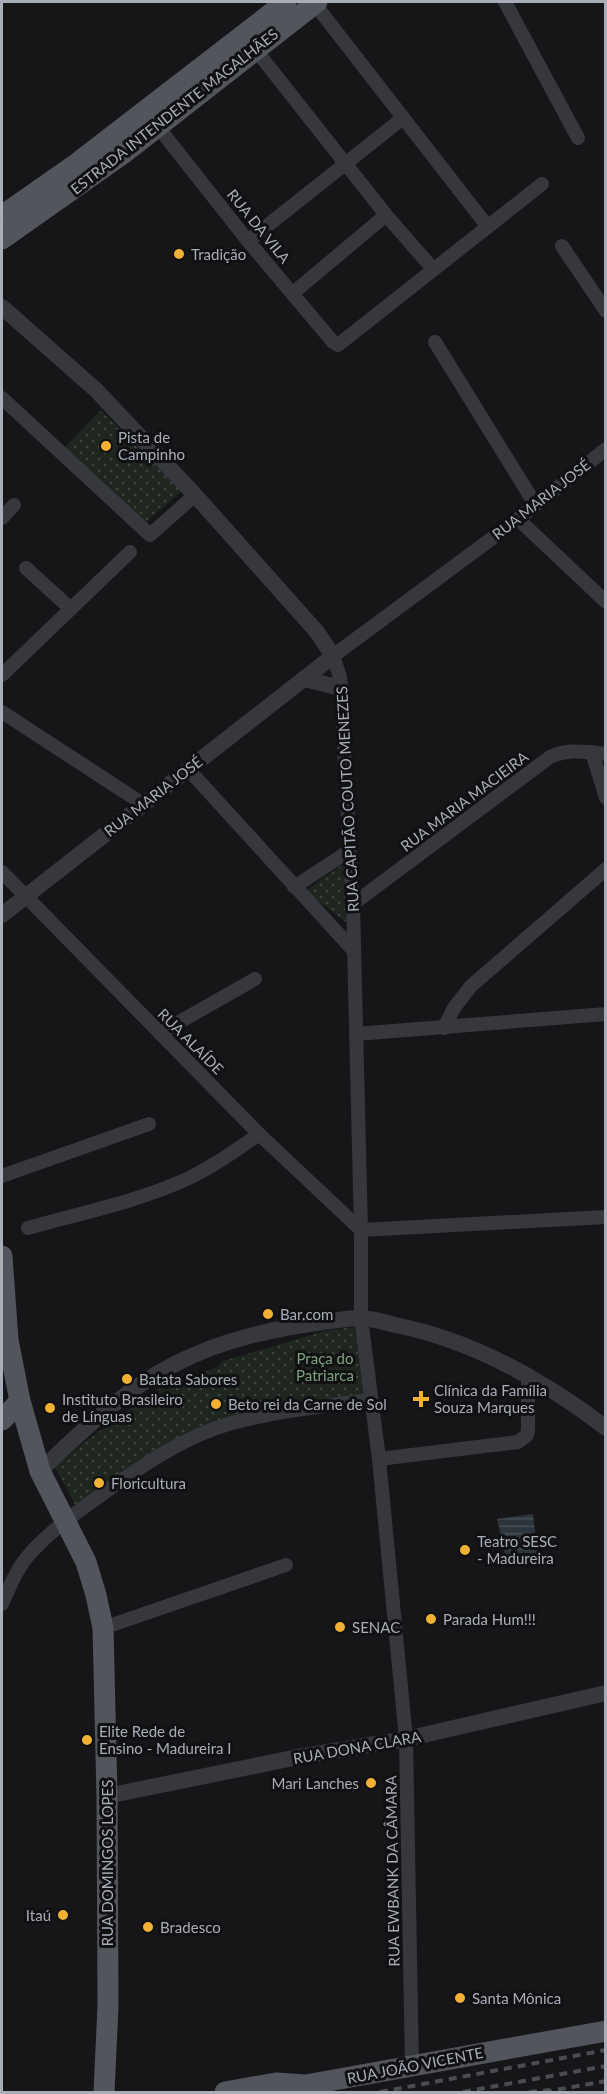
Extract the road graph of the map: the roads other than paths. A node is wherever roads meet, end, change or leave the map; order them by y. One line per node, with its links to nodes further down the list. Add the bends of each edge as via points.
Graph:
1 (286, 2): 11 (main road, ESTRADA INTENDENTE MAGALHÃES, via 76,164)
2 (315, 2): 4 (main road, ESTRADA INTENDENTE MAGALHÃES); 5 (street)
3 (505, 2): 7 (street)
4 (255, 49): 6 (main road, ESTRADA INTENDENTE MAGALHÃES); 8 (street)
5 (403, 118): 8 (street); 12 (street)
6 (158, 127): 13 (main road, ESTRADA INTENDENTE MAGALHÃES); 14 (street, RUA DA VILA)
7 (578, 138)
8 (345, 164): 10 (street); 14 (street)
9 (542, 184): 12 (street)
10 (386, 215): 16 (street); 17 (street)
11 (2, 216)
12 (488, 227): 16 (street)
13 (2, 239)
14 (248, 241): 17 (street, RUA DA VILA)
15 (562, 246): 19 (street)
16 (433, 269): 17 (street, RUA DA VILA, via 341,344 336,344)
17 (293, 293)
18 (2, 307): 23 (street, RUA CAPITÃO COUTO MENEZES, via 96,390)
19 (606, 311)
20 (435, 342): 24 (street)
21 (2, 399): 23 (street, via 150,535)
22 (606, 449): 24 (street, RUA MARIA JOSÉ)
23 (195, 495): 32 (street, RUA CAPITÃO COUTO MENEZES, via 317,632)
24 (535, 504): 27 (street, RUA MARIA JOSÉ)
25 (14, 505): 26 (street)
26 (2, 518)
27 (518, 519): 30 (street); 32 (street, RUA MARIA JOSÉ)
28 (130, 552): 31 (street)
29 (26, 568): 31 (street)
30 (606, 602)
31 (71, 609): 33 (street)
32 (333, 656): 34 (street, RUA MARIA JOSÉ); 35 (street, RUA CAPITÃO COUTO MENEZES)
33 (2, 675)
34 (304, 679): 35 (street); 38 (street, RUA MARIA JOSÉ)
35 (341, 688): 41 (street, RUA CAPITÃO COUTO MENEZES)
36 (2, 712): 40 (street)
37 (599, 753): 39 (street); 46 (street, RUA MARIA MACIEIRA, via 571,750 550,758)
38 (188, 769): 40 (street, RUA MARIA JOSÉ); 44 (street)
39 (606, 798)
40 (143, 804): 45 (street, RUA MARIA JOSÉ)
41 (349, 851): 44 (street); 46 (street, RUA CAPITÃO COUTO MENEZES)
42 (606, 869): 51 (street, via 471,986 453,1008)
43 (2, 872): 45 (street, RUA ALAÍDE)
44 (294, 887): 48 (street)
45 (25, 896): 47 (street, RUA MARIA JOSÉ); 52 (street, RUA ALAÍDE)
46 (353, 904): 48 (street, RUA CAPITÃO COUTO MENEZES)
47 (2, 915)
48 (354, 951): 53 (street, RUA CAPITÃO COUTO MENEZES)
49 (255, 979): 52 (street)
50 (606, 1014): 51 (street)
51 (444, 1028): 53 (street)
52 (160, 1033): 55 (street, RUA ALAÍDE)
53 (356, 1034): 59 (street, RUA CAPITÃO COUTO MENEZES)
54 (149, 1124): 56 (street)
55 (259, 1134): 58 (street, via 208,1168 154,1192); 59 (street, RUA ALAÍDE)
56 (2, 1176)
57 (606, 1217): 59 (street)
58 (28, 1228)
59 (361, 1230): 61 (street, RUA CAPITÃO COUTO MENEZES)
60 (2, 1256): 64 (main road, RUA DOMINGOS LOPES, via 8,1340)
61 (361, 1318): 62 (street, via 450,1339); 63 (street, RUA EWBANK DA CÂMARA); 68 (street, via 257,1333 175,1364 102,1413)
62 (528, 1375): 66 (street); 67 (street, via 528,1430 518,1442)
63 (371, 1400): 67 (street, RUA EWBANK DA CÂMARA); 69 (street, via 295,1409 202,1434 145,1465)
64 (20, 1401): 65 (main road); 68 (main road, RUA DOMINGOS LOPES)
65 (2, 1420)
66 (606, 1428)
67 (379, 1459): 74 (street, RUA EWBANK DA CÂMARA)
68 (40, 1471): 69 (main road, RUA DOMINGOS LOPES)
69 (65, 1521): 71 (street, via 26,1558); 72 (main road, RUA DOMINGOS LOPES, via 86,1562)
70 (286, 1565): 72 (street)
71 (2, 1604)
72 (103, 1628): 75 (main road, RUA DOMINGOS LOPES)
73 (606, 1693): 74 (street, RUA DONA CLARA)
74 (406, 1739): 75 (street, RUA DONA CLARA); 77 (street, RUA EWBANK DA CÂMARA)
75 (107, 1796): 78 (main road, RUA DOMINGOS LOPES, via 108,2006)
76 (606, 2031): 77 (main road, RUA JOÃO VICENTE)
77 (411, 2066): 79 (main road, RUA JOÃO VICENTE, via 306,2085 276,2083)
78 (104, 2092)
79 (225, 2092)

